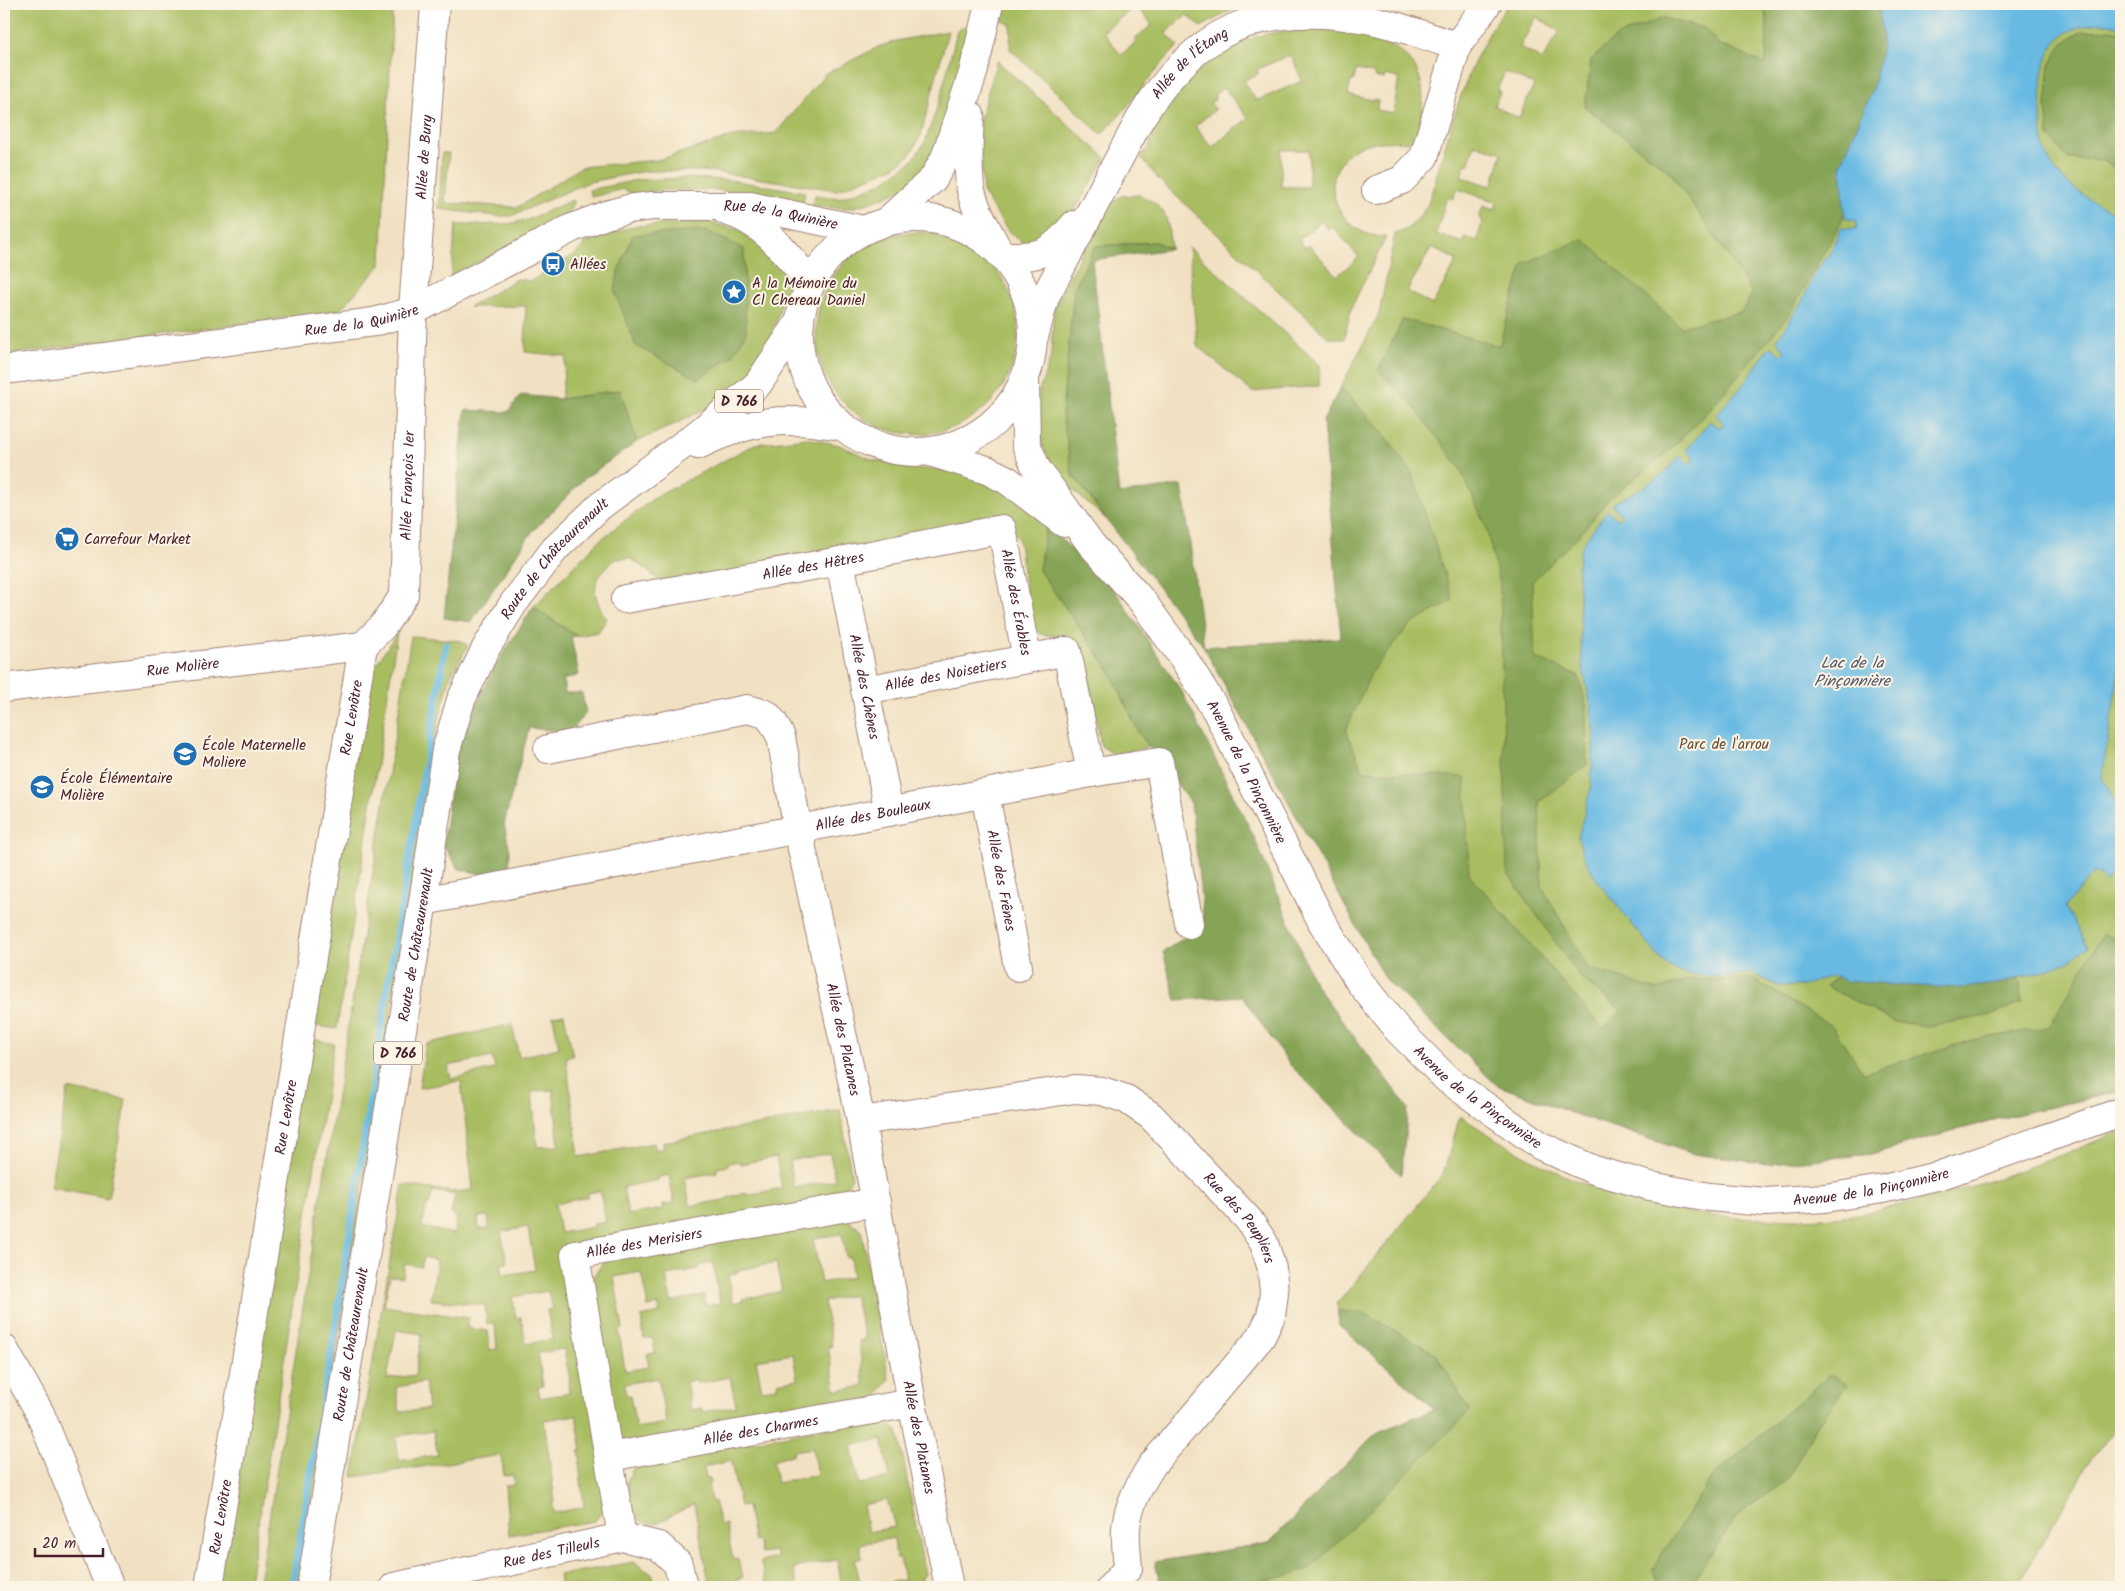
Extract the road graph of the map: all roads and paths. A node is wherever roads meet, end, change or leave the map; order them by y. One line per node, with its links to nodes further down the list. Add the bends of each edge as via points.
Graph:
1 (435, 4): 12 (street, Allée de Bury)
2 (989, 4): 5 (street, D 766)
3 (1487, 4): 4 (street)
4 (1457, 46): 6 (street, via 1424,157 1402,180); 7 (street, Allée de l'Étang, via 1366,19 1321,13 1292,13 1240,25 1207,41 1175,69 1155,93)
5 (973, 73): 9 (street, D 766, via 945,158 933,179); 10 (street, D 766, via 968,149 970,186 980,217)
6 (1376, 190)
7 (1096, 199): 10 (street, Allée de l'Étang, via 1050,250 1037,256); 14 (street, Allée de l'Étang, via 1046,297)
8 (698, 205): 9 (street, Rue de la Quinière, via 750,206); 11 (street, Rue de la Quinière, via 729,212 754,223 784,250); 12 (street, Rue de la Quinière, via 652,206 606,215 572,228)
9 (874, 226): 10 (street, via 916,217 945,221 974,232); 11 (street, D 766, via 842,244 824,262)
10 (1001, 253): 14 (street, via 1026,293)
11 (811, 284): 13 (street, D 766)
12 (412, 311): 15 (street, Rue de la Quinière, via 374,322); 24 (street, Allée François 1er, via 404,595 383,626)
13 (800, 321): 17 (street, via 803,368 824,409); 19 (street, Route de Châteaurenault / D 766, via 758,384)
14 (1034, 337): 16 (street)
15 (4, 370)
16 (1025, 381): 18 (street, D 766, via 1011,404 987,429 951,448); 21 (street, Avenue de la Pinçonnière, via 1026,444 1036,468)
17 (841, 426): 18 (street, D 766, via 883,449 906,453); 19 (street, Route de Châteaurenault / D 766, via 810,421 748,425)
18 (930, 452): 21 (street, Avenue de la Pinçonnière, via 1007,480)
19 (658, 464): 33 (street, Route de Châteaurenault / D 766, via 600,506 555,549 486,648 461,700 446,750)
20 (1002, 529): 22 (street, Allée des Hêtres); 25 (street, Allée des Érables)
21 (1091, 544): 36 (street, Avenue de la Pinçonnière, via 1142,601 1217,712 1322,922 1359,981 1397,1029 1447,1079 1541,1146 1594,1170 1650,1186 1709,1197 1766,1202 1825,1198 1941,1175)
22 (840, 561): 23 (street, Allée des Hêtres); 27 (street, Allée des Chênes)
23 (625, 599)
24 (363, 646): 26 (street, Rue Molière); 44 (street, Rue Lenôtre)
25 (1027, 659): 27 (street, Allée des Noisetiers); 29 (street, Allée des Érables, via 1067,651)
26 (4, 688)
27 (866, 690): 31 (street, Allée des Chênes)
28 (548, 749): 32 (street, Allée des Platanes, via 747,709 766,714 780,737)
29 (1091, 773): 30 (street, Allée des Bouleaux); 34 (street, Allée des Bouleaux, via 1159,762)
30 (985, 794): 31 (street, Allée des Bouleaux); 35 (street, Allée des Frênes)
31 (889, 812): 32 (street, Allée des Bouleaux)
32 (798, 830): 33 (street, Allée des Bouleaux); 37 (street, Allée des Platanes)
33 (423, 901): 45 (street, Route de Châteaurenault / D 766)
34 (1189, 924)
35 (1018, 967)
36 (2121, 1112)
37 (861, 1121): 38 (street, Allée des Platanes); 49 (street, Rue des Peupliers, via 1042,1093 1102,1091 1126,1099 1151,1116 1248,1219 1264,1243 1272,1269 1274,1293 1271,1316 1261,1337 1148,1472 1130,1508 1126,1528 1128,1568)
38 (876, 1202): 40 (street, Allée des Platanes); 41 (street, Allée des Merisiers, via 575,1255)
39 (4, 1349): 43 (street, via 40,1413)
40 (912, 1403): 41 (street, Allée des Charmes); 48 (street, Allée des Platanes)
41 (609, 1457): 42 (street, Allée des Merisiers)
42 (622, 1537): 46 (street, Rue des Tilleuls); 47 (street, Rue des Tilleuls, via 660,1546 678,1564)
43 (110, 1587)
44 (209, 1587)
45 (311, 1587)
46 (394, 1587)
47 (683, 1587)
48 (949, 1587)
49 (1110, 1587)

